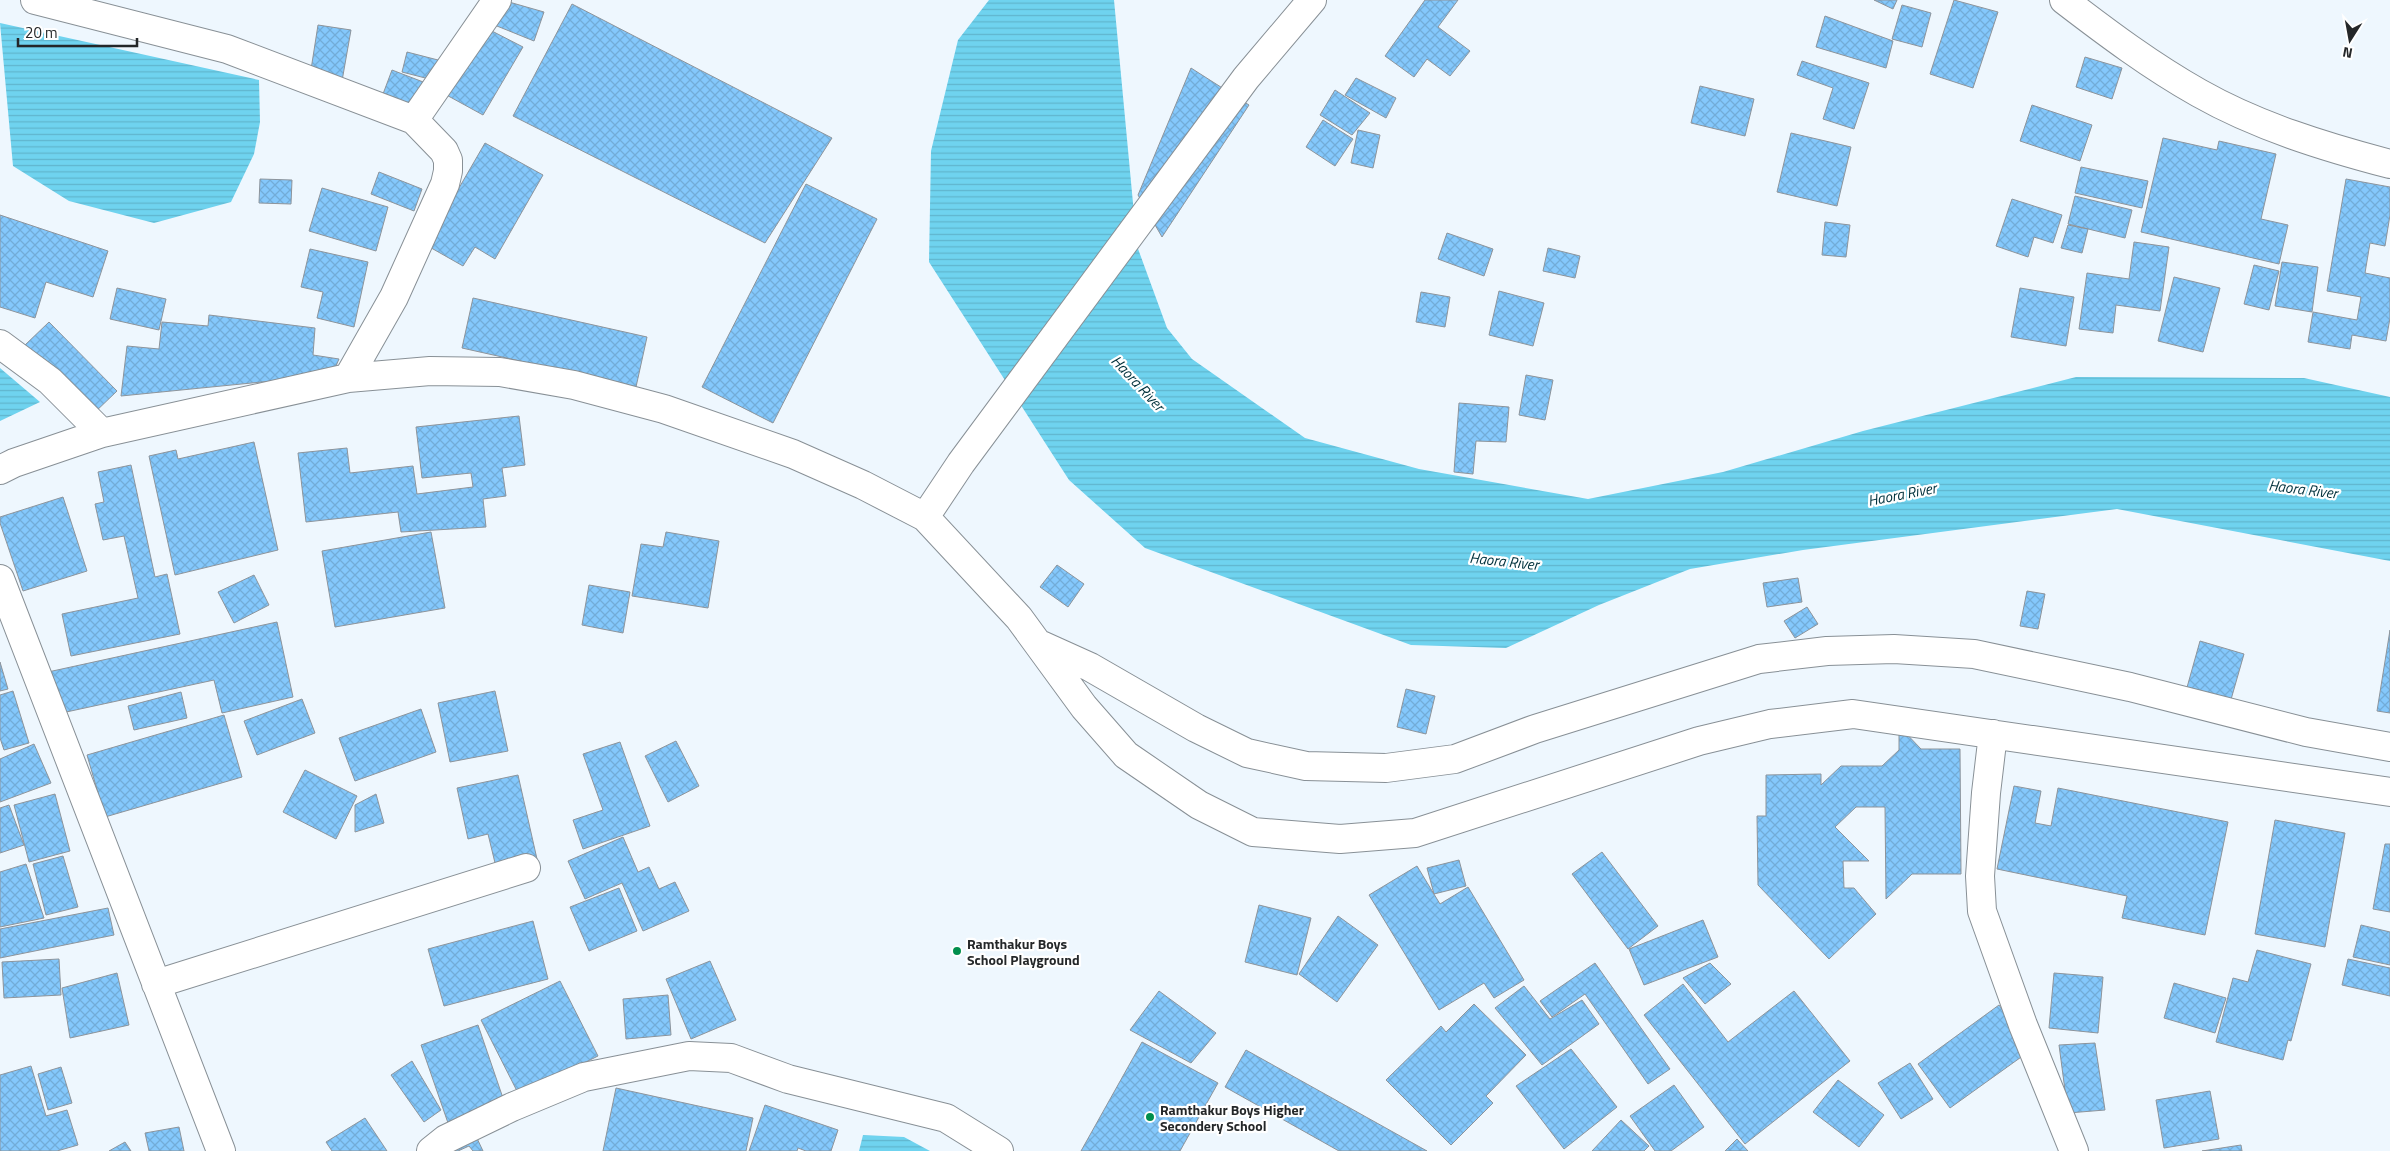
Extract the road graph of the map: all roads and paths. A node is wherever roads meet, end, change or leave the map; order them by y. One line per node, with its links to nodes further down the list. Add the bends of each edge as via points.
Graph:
1 (35, 0): 5 (street, via 227,50)
2 (497, 0): 5 (street)
3 (1312, 0): 11 (street, via 1246,78 961,463)
4 (2064, 0): 6 (street, via 2118,41 2200,93 2263,122 2340,151)
5 (414, 120): 8 (street, via 444,151 448,160 445,184 394,297)
6 (2390, 164)
7 (0, 344): 9 (street, via 50,381)
8 (348, 378): 9 (street); 11 (street, via 430,371 500,372 574,385 664,409 793,454)
9 (102, 433): 10 (street)
10 (0, 470)
11 (925, 517): 13 (street, via 1019,618)
12 (0, 579): 18 (street)
13 (1035, 642): 14 (street, via 1084,707 1126,755 1199,805 1253,832 1340,839 1415,833 1699,741 1770,724 1853,714); 15 (street, via 1090,667 1246,753 1306,766 1386,768 1455,759 1535,729 1759,659 1827,651 1894,649 1974,654 2130,687 2306,732)
14 (1993, 734): 16 (street); 22 (street, via 1980,876 1982,911 2023,1025)
15 (2390, 746)
16 (2390, 792)
17 (526, 868): 18 (street)
18 (156, 984): 19 (street)
19 (221, 1151)
20 (431, 1151): 21 (street, via 446,1140 512,1107 584,1077 689,1056 731,1058 788,1079 946,1118)
21 (999, 1151)
22 (2074, 1151)

